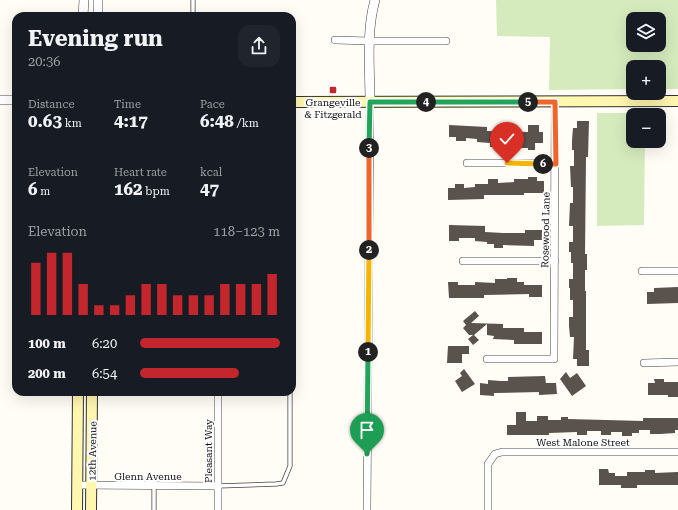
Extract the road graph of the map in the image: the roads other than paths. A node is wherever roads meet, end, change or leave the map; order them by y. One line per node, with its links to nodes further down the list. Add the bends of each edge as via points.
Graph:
1 (84, 0): 5 (street)
2 (98, 0): 6 (street)
3 (193, 0): 7 (lane)
4 (375, 0): 10 (street)
5 (83, 12)
6 (98, 12)
7 (193, 12)
8 (336, 40): 10 (street)
9 (446, 41): 10 (street)
10 (370, 42): 15 (street)
11 (0, 100): 12 (street)
12 (12, 100)
13 (678, 101): 16 (main road)
14 (296, 102): 15 (main road)
15 (370, 102): 16 (main road); 39 (street)
16 (555, 102): 18 (street, Rosewood Lane)
17 (467, 163): 18 (street)
18 (556, 164): 20 (street, Rosewood Lane)
19 (463, 261): 20 (street)
20 (555, 261): 23 (street, Rosewood Lane, via 554,359)
21 (642, 271): 22 (street)
22 (678, 271)
23 (487, 359)
24 (678, 362): 25 (street)
25 (644, 363)
26 (78, 396): 31 (main road, 12th Avenue)
27 (92, 396): 32 (main road, 12th Avenue)
28 (218, 396): 34 (street, Pleasant Way)
29 (290, 396): 34 (lane, via 290,466 283,483)
30 (678, 452): 40 (street, West Malone Street, via 495,454 488,464)
31 (78, 485): 32 (street, Glenn Avenue); 35 (main road, 12th Avenue)
32 (91, 486): 33 (street, Glenn Avenue); 36 (main road, 12th Avenue)
33 (154, 486): 34 (street, Glenn Avenue); 37 (lane)
34 (218, 486): 38 (street, Pleasant Way)
35 (77, 510)
36 (91, 510)
37 (154, 510)
38 (218, 510)
39 (367, 510)
40 (488, 510)

